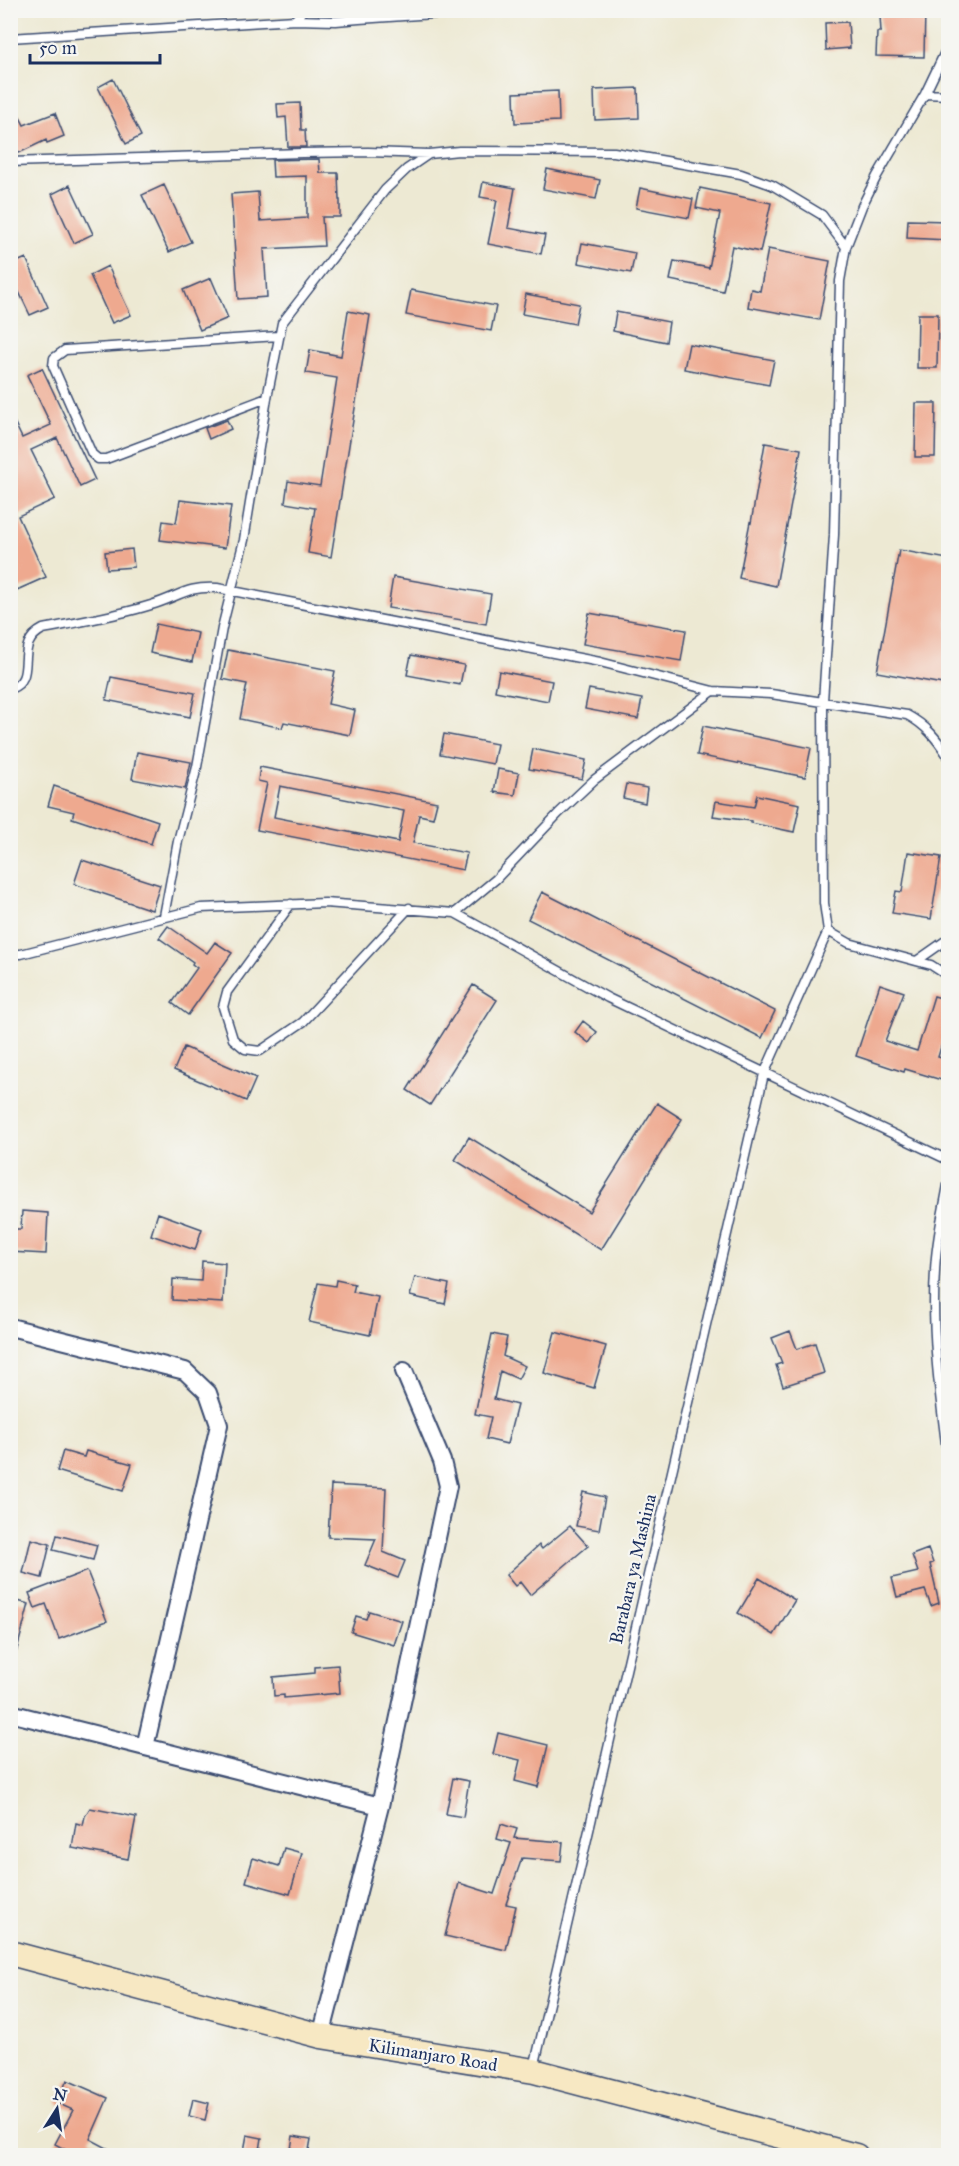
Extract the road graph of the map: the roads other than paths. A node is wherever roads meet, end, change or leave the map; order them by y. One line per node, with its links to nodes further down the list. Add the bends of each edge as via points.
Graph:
1 (303, 10): 4 (lane)
2 (493, 10): 3 (lane)
3 (358, 15): 4 (lane, via 336,21)
4 (295, 20): 5 (lane)
5 (10, 38)
6 (948, 46): 7 (lane)
7 (925, 94): 8 (lane); 11 (lane, via 877,176)
8 (948, 94)
9 (429, 154): 10 (lane, via 302,153); 11 (lane, via 614,152 741,174 772,185 822,215); 12 (lane, via 385,190 282,322)
10 (10, 162)
11 (846, 247): 17 (lane, via 840,281 834,535)
12 (279, 336): 13 (lane); 13 (lane, via 65,350 54,358 53,366 92,454 98,459)
13 (267, 398): 14 (lane, via 244,540)
14 (231, 590): 15 (lane, via 200,587 153,604 43,629 26,649 24,681); 16 (lane, via 600,662); 22 (lane)
15 (10, 689)
16 (713, 691): 17 (lane); 21 (lane, via 594,780 496,879)
17 (823, 701): 18 (lane, via 907,715 937,738); 23 (lane)
18 (948, 756)
19 (291, 904): 20 (lane); 20 (lane, via 227,992 222,1007 233,1039 245,1049 260,1051 303,1022); 22 (lane, via 201,908)
20 (408, 909): 21 (lane)
21 (455, 913): 28 (lane, via 608,998)
22 (164, 916): 25 (lane)
23 (828, 931): 26 (lane, via 849,943); 28 (lane, Barabara ya Mashina)
24 (948, 939): 26 (lane)
25 (10, 954)
26 (918, 960): 27 (lane)
27 (948, 976)
28 (764, 1074): 29 (lane); 39 (lane, Barabara ya Mashina)
29 (948, 1160)
30 (948, 1185): 33 (lane, via 933,1307)
31 (10, 1327): 35 (street, via 185,1371 208,1394 219,1425)
32 (404, 1371): 36 (street, via 442,1461 448,1486)
33 (948, 1459)
34 (10, 1713): 35 (street)
35 (145, 1747): 36 (street)
36 (380, 1806): 38 (street)
37 (10, 1953): 38 (main road, Kilimanjaro Road)
38 (321, 2036): 39 (main road, Kilimanjaro Road)
39 (534, 2071): 40 (main road, Kilimanjaro Road)
40 (856, 2156)

